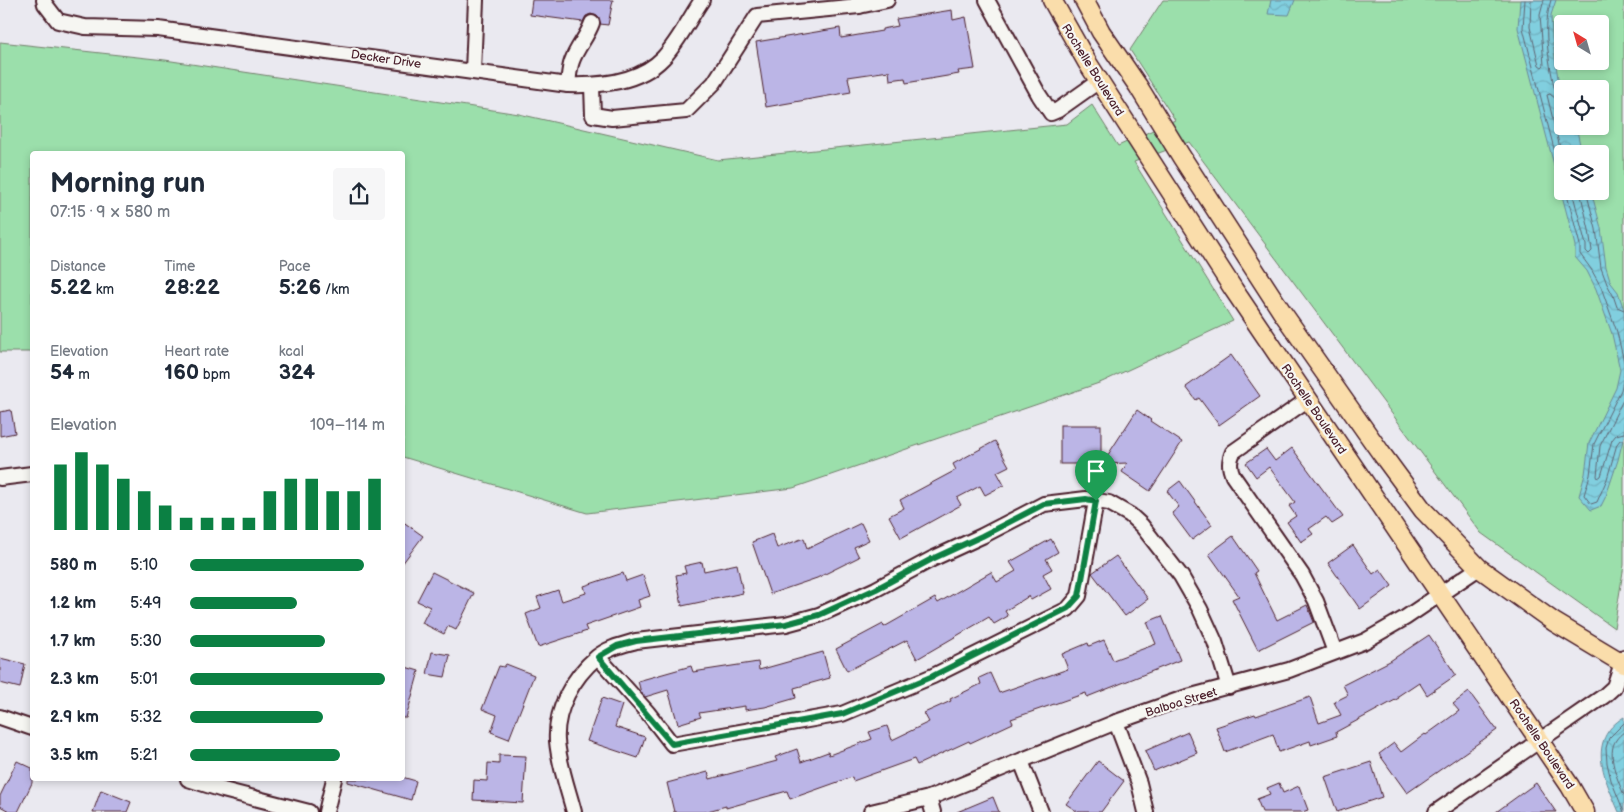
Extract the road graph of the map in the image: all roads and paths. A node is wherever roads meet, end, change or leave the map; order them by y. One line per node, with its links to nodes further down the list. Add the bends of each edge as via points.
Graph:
1 (44, 0): 10 (street, Decker Drive, via 58,21 84,27 158,29)
2 (476, 0): 10 (street)
3 (702, 0): 13 (street, Decker Drive, via 663,58 646,71)
4 (887, 0): 8 (street)
5 (987, 0): 11 (street, via 1051,113)
6 (1052, 0): 11 (main road, Rochelle Boulevard)
7 (1089, 2): 18 (main road, via 1101,32 1282,312 1423,510)
8 (859, 3): 13 (street, via 757,16 714,83 686,111 612,118 594,115)
9 (592, 23): 12 (street, via 571,62)
10 (473, 71): 12 (street, Decker Drive)
11 (1098, 81): 14 (main road, Rochelle Boulevard)
12 (568, 85): 13 (street, Decker Drive)
13 (592, 86)
14 (1307, 400): 19 (main road, Rochelle Boulevard); 20 (street, via 1233,452 1229,460 1233,476 1312,592)
15 (30, 474): 16 (street)
16 (0, 478)
17 (1096, 501): 21 (street, via 1086,499 1044,504 819,615 786,624 636,641 617,646); 21 (street, via 1079,596 1068,608 933,676 842,714 672,744); 23 (street, via 1109,503 1130,515 1181,576 1215,642)
18 (1479, 568): 19 (street, Balboa Street); 22 (main road, via 1554,622)
19 (1441, 595): 20 (street, Balboa Street, via 1365,640); 27 (main road, Rochelle Boulevard)
20 (1335, 652): 23 (street, Balboa Street)
21 (598, 657): 34 (street, via 574,682 560,717 557,739 560,762)
22 (1623, 661): 27 (street, via 1614,687)
23 (1228, 688): 25 (street, Balboa Street, via 1184,698)
24 (0, 717): 26 (street)
25 (1116, 722): 28 (street, Balboa Street); 38 (street, via 1133,765)
26 (30, 727)
27 (1540, 741): 39 (street); 40 (main road, Rochelle Boulevard)
28 (1020, 760): 31 (street, Balboa Street); 37 (street)
29 (194, 781): 32 (street)
30 (334, 781): 33 (street)
31 (929, 798): 35 (street, Balboa Street); 36 (street)
32 (309, 812)
33 (326, 812)
34 (574, 812)
35 (871, 812)
36 (933, 812)
37 (1042, 812)
38 (1146, 812)
39 (1436, 812)
40 (1585, 812)

